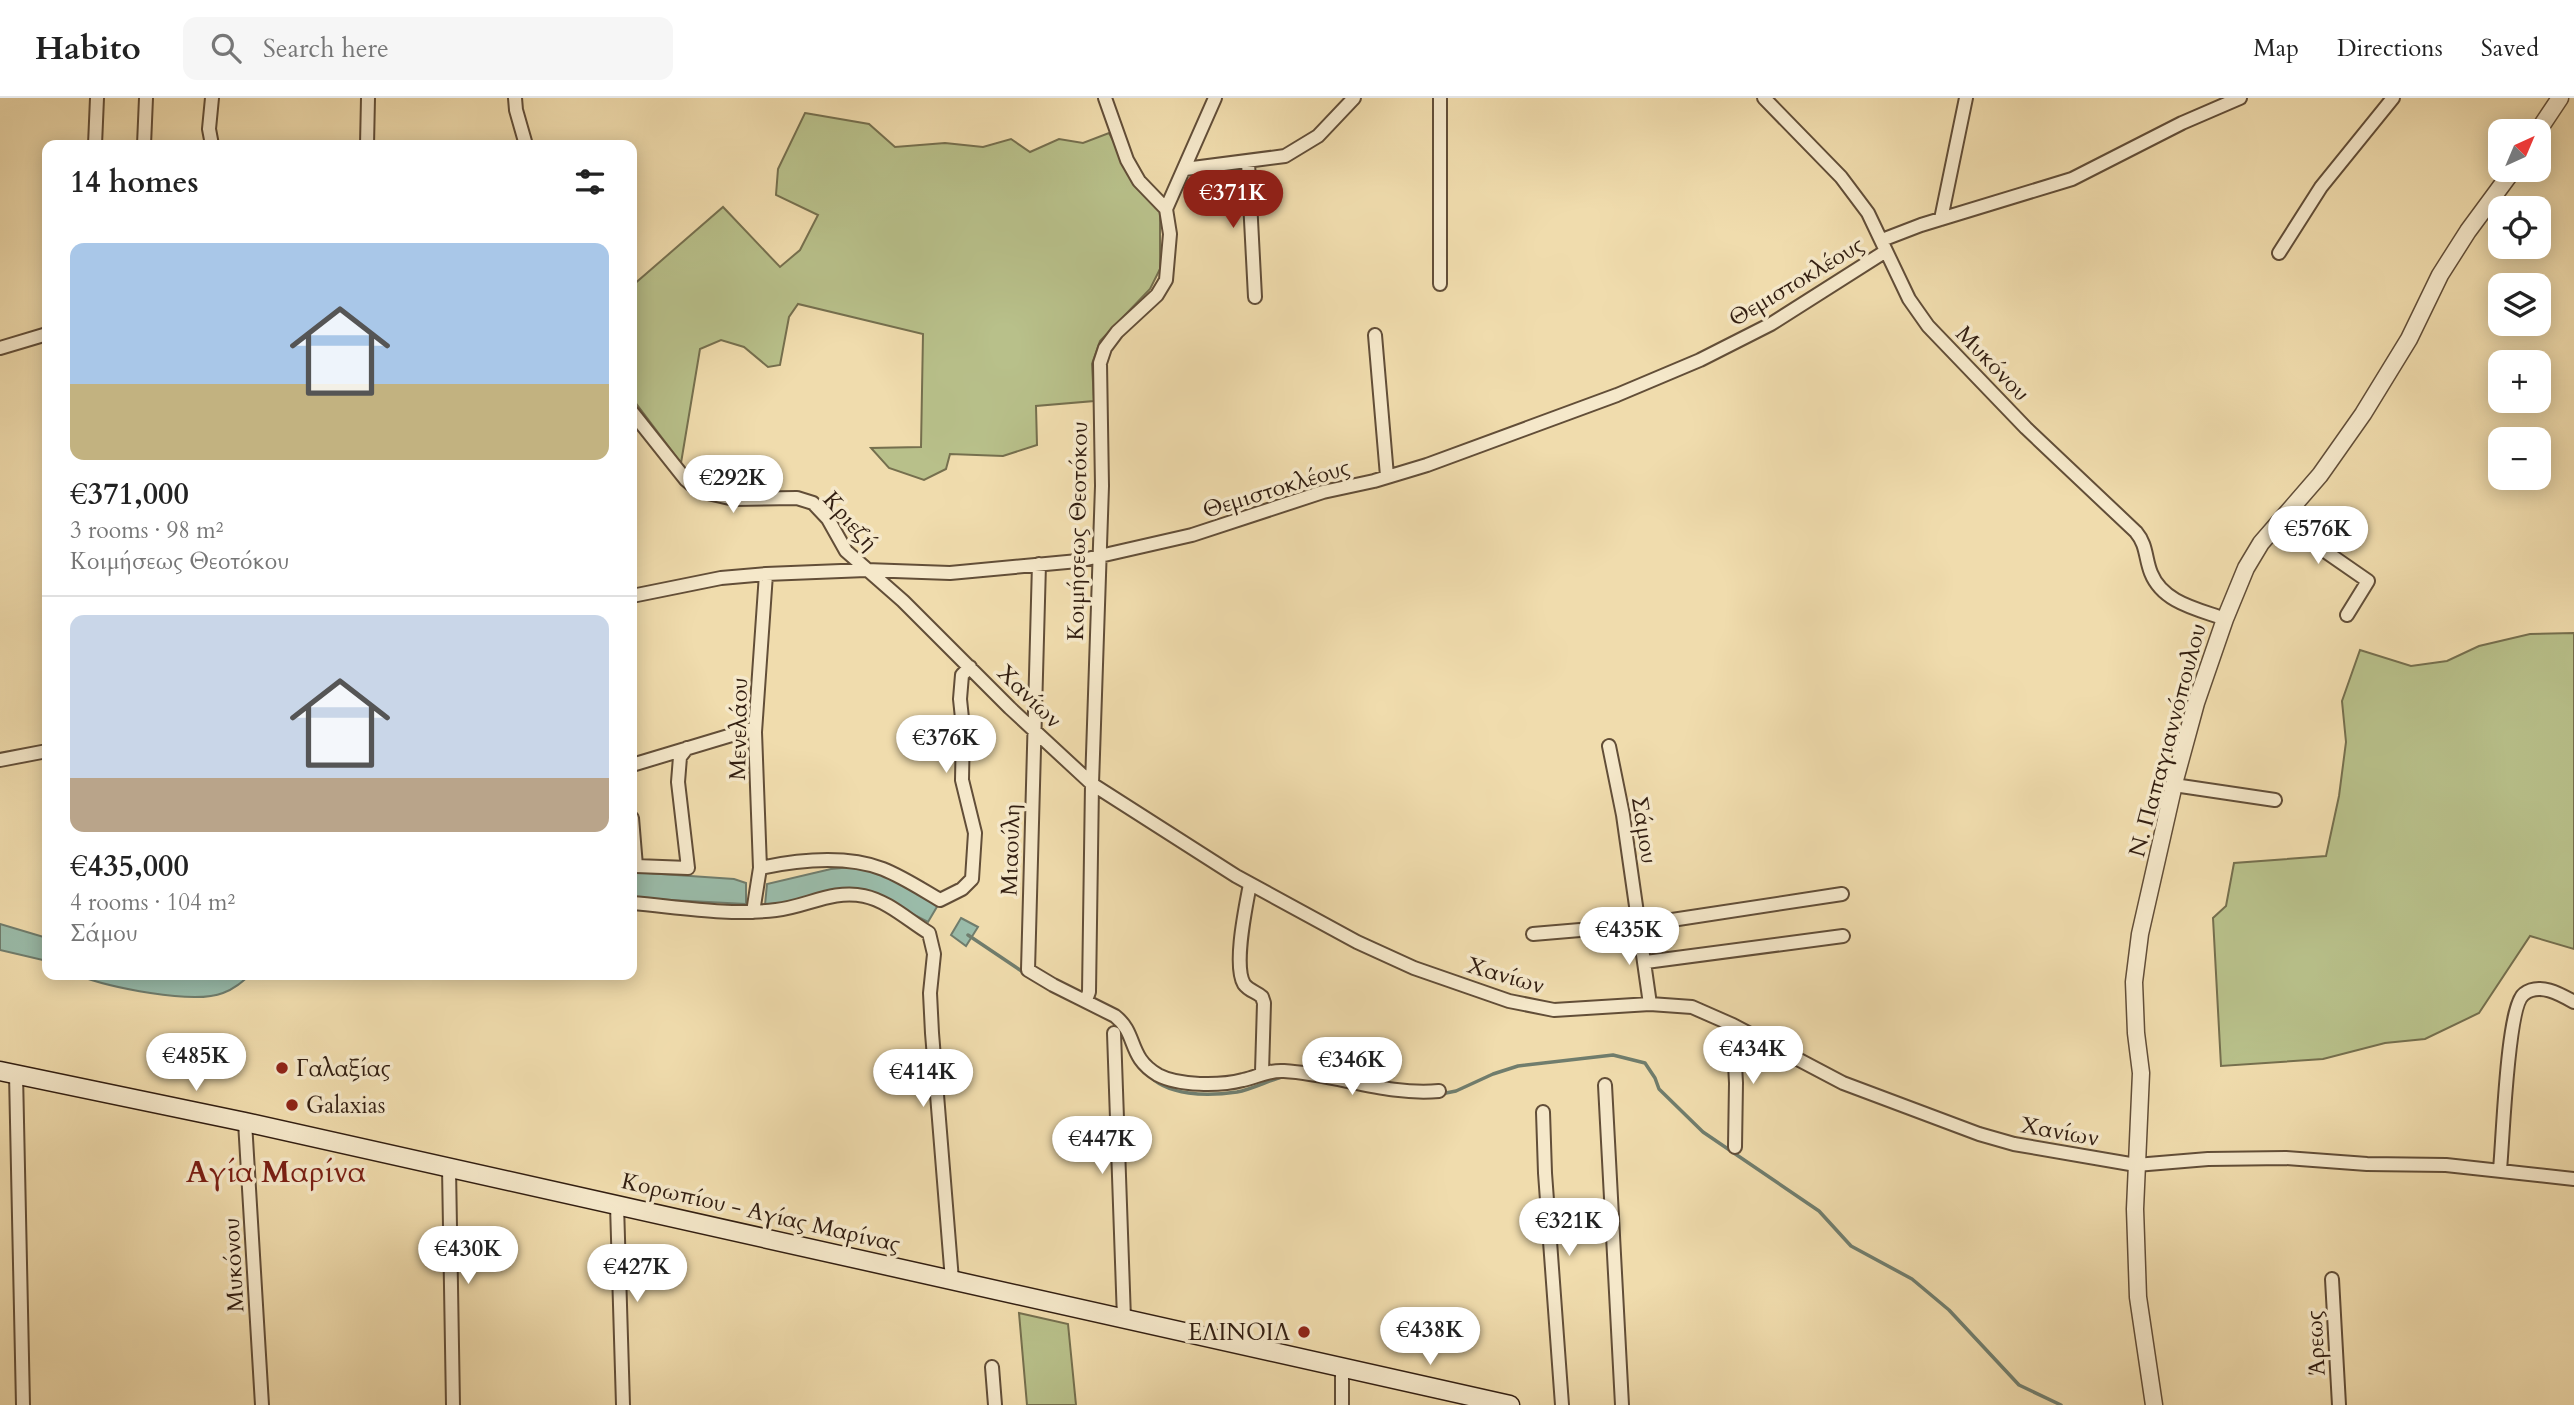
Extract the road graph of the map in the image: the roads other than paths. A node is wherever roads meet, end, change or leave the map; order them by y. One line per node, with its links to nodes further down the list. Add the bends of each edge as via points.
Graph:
1 (97, 98): 16 (street)
2 (146, 98): 17 (street)
3 (212, 98): 18 (street)
4 (368, 98): 19 (street)
5 (515, 98): 20 (street)
6 (1105, 98): 24 (street, via 1127,160 1139,181)
7 (1215, 98): 22 (street)
8 (1354, 98): 21 (street, via 1298,150)
9 (1440, 98): 28 (street)
10 (1764, 98): 26 (street, Μυκόνου, via 1841,177 1868,213)
11 (1966, 98): 25 (street)
12 (2240, 98): 25 (street, Θεμιστοκλέους, via 2072,179)
13 (2393, 98): 27 (street, via 2321,187)
14 (2560, 98): 15 (street)
15 (2546, 119)
16 (95, 140)
17 (144, 140)
18 (211, 140)
19 (368, 140)
20 (525, 140)
21 (1248, 162): 22 (street); 29 (street)
22 (1185, 169): 24 (street)
23 (2504, 182): 35 (street, Ν. Παπαγιαννόπουλου, via 2445,268 2363,414 2320,475)
24 (1166, 209): 36 (street, Κοιμήσεως Θεοτόκου, via 1170,234 1166,280 1157,295 1117,332 1100,363)
25 (1941, 219): 26 (street, Θεμιστοκλέους)
26 (1884, 246): 34 (street, Θεμιστοκλέους, via 1799,308 1699,360 1563,416); 42 (street, Μυκόνου, via 1909,299 1928,326 2143,539 2151,573 2163,591 2186,606)
27 (2279, 253)
28 (1440, 284)
29 (1255, 297)
30 (42, 335): 32 (street)
31 (1375, 335): 34 (street)
32 (0, 348)
33 (637, 418): 38 (street, Κριεζή, via 699,491 734,499 797,498 813,503 846,551)
34 (1387, 476): 36 (street, Θεμιστοκλέους, via 1192,535)
35 (2280, 520): 41 (street, via 2368,581); 42 (street, Ν. Παπαγιαννόπουλου, via 2246,568)
36 (1099, 556): 37 (street, Θεμιστοκλέους); 51 (street, Κοιμήσεως Θεοτόκου)
37 (1039, 564): 38 (street, Θεμιστοκλέους, via 950,573); 45 (street, Μιαούλη)
38 (866, 570): 39 (street, Θεμιστοκλέους); 43 (street, Χανίων)
39 (766, 574): 40 (street, Θεμιστοκλέους); 44 (street, Μενελάου)
40 (637, 595)
41 (2347, 615)
42 (2225, 619): 52 (street, Ν. Παπαγιαννόπουλου)
43 (970, 667): 45 (street, Χανίων); 55 (street, via 962,675 960,699 962,780 975,833 972,879 940,900 894,874 865,864 839,861)
44 (755, 728): 47 (street); 55 (street, Μενελάου)
45 (1035, 730): 51 (street, Χανίων); 64 (street, Μιαούλη, via 1028,970)
46 (1609, 746): 60 (street, Σάμου)
47 (687, 748): 50 (street); 54 (street, via 680,757 678,782 688,868)
48 (42, 752): 49 (street)
49 (0, 760)
50 (637, 764)
51 (1092, 784): 56 (street, Χανίων); 64 (street, Κοιμήσεως Θεοτόκου)
52 (2174, 785): 53 (street); 76 (street, Ν. Παπαγιαννόπουλου, via 2140,934 2134,982 2141,1073)
53 (2275, 800)
54 (637, 866)
55 (760, 868): 59 (street, Μενελάου)
56 (1250, 884): 66 (street, Χανίων, via 1414,968 1509,1001 1554,1010); 70 (street, via 1241,974 1248,989 1264,1003)
57 (1842, 894): 60 (street)
58 (637, 903): 59 (street)
59 (754, 908): 82 (street, via 795,907 848,894 867,896 929,933 934,954 932,1033)
60 (1639, 925): 61 (street); 63 (street, Σάμου)
61 (1533, 934)
62 (1843, 936): 63 (street)
63 (1646, 961): 66 (street, Σάμου)
64 (1086, 1000): 70 (street, via 1124,1022 1137,1056 1160,1076 1200,1084 1243,1080)
65 (2574, 1002): 78 (street, via 2542,989 2519,999 2509,1048)
66 (1650, 1004): 67 (street, Χανίων, via 1692,1007)
67 (1733, 1025): 75 (street); 76 (street, Χανίων, via 1843,1083 1979,1134)
68 (1114, 1033): 83 (street)
69 (8, 1072): 74 (main road, Κορωπίου - Αγίας Μαρίνας); 86 (street)
70 (1262, 1072): 72 (street, via 1341,1078 1403,1092)
71 (1605, 1085): 94 (street)
72 (1439, 1091)
73 (1543, 1112): 93 (street)
74 (245, 1122): 77 (main road, Κορωπίου - Αγίας Μαρίνας); 87 (street, Μυκόνου)
75 (1735, 1147)
76 (2136, 1165): 78 (street, Χανίων, via 2286,1158); 95 (street, Ν. Παπαγιαννόπουλου, via 2138,1297)
77 (449, 1168): 80 (main road, Κορωπίου - Αγίας Μαρίνας); 88 (street)
78 (2500, 1169): 79 (street, Χανίων)
79 (2574, 1179)
80 (617, 1205): 82 (main road, Κορωπίου - Αγίας Μαρίνας); 89 (street)
81 (2332, 1279): 96 (street, Άρεως)
82 (952, 1280): 83 (main road, Κορωπίου - Αγίας Μαρίνας)
83 (1124, 1319): 85 (main road, Κορωπίου - Αγίας Μαρίνας)
84 (992, 1367): 90 (street)
85 (1342, 1367): 91 (street); 92 (main road, Κορωπίου - Αγίας Μαρίνας)
86 (23, 1405)
87 (262, 1405)
88 (453, 1405)
89 (622, 1405)
90 (995, 1405)
91 (1342, 1405)
92 (1510, 1405)
93 (1562, 1405)
94 (1622, 1405)
95 (2154, 1405)
96 (2339, 1405)

